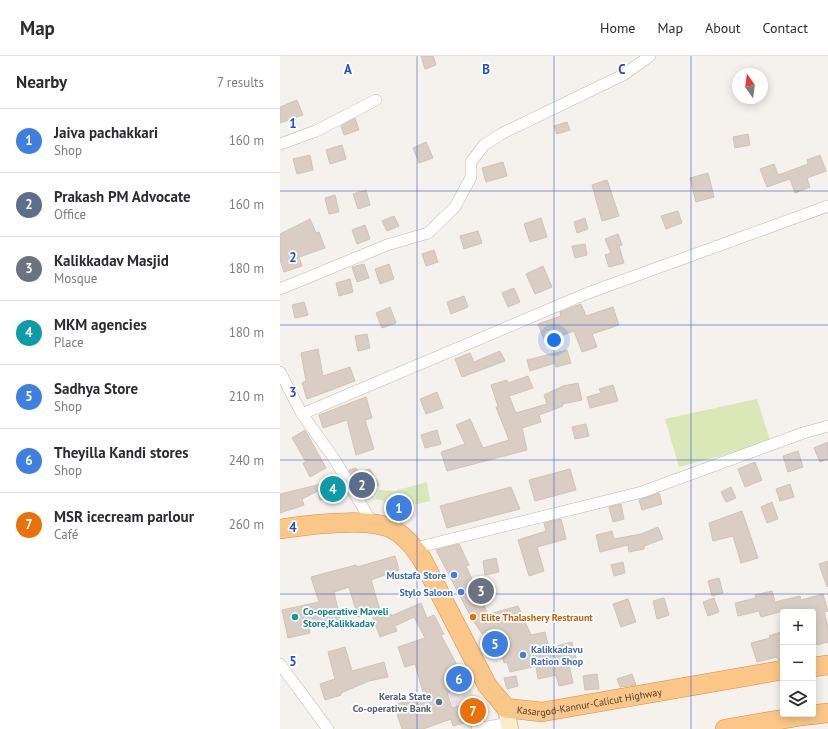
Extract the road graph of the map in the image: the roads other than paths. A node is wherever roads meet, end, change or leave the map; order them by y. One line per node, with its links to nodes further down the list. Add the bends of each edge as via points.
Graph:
1 (650, 56): 5 (street, via 624,75 503,133 484,146 471,162 471,177 455,207 428,233 387,245)
2 (376, 100): 3 (street, via 316,131)
3 (280, 144)
4 (828, 206): 7 (street, via 588,293)
5 (280, 289)
6 (280, 372): 7 (street)
7 (302, 414): 9 (street, via 335,460)
8 (828, 426): 11 (street, via 642,492)
9 (372, 523): 10 (highway, Kasargod-Kannur-Calicut Highway, via 312,524); 11 (highway, Kasargod-Kannur-Calicut Highway, via 389,527)
10 (280, 529)
11 (415, 548): 17 (highway, Kasargod-Kannur-Calicut Highway, via 487,685)
12 (280, 664): 18 (street)
13 (828, 665): 14 (highway)
14 (816, 667)
15 (780, 671): 17 (highway, Kasargod-Kannur-Calicut Highway)
16 (828, 713): 20 (highway)
17 (509, 720): 19 (street)
18 (328, 729)
19 (477, 729)
20 (725, 729)

